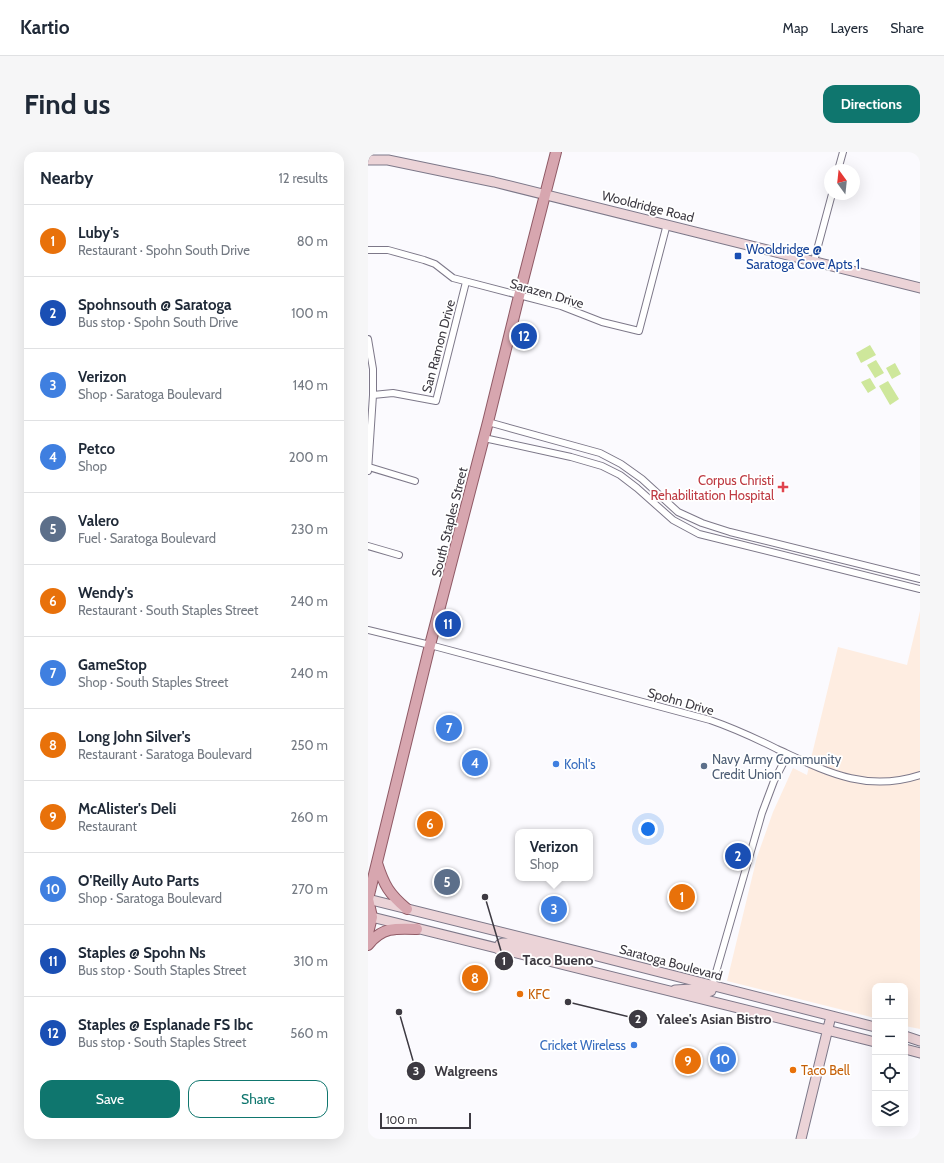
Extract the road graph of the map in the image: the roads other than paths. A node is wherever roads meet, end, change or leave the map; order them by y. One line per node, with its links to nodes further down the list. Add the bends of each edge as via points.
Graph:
1 (556, 152): 5 (main road, South Staples Street)
2 (842, 152): 4 (street)
3 (368, 160): 5 (main road, Wooldridge Road, via 388,160)
4 (839, 164)
5 (546, 194): 7 (main road, Wooldridge Road); 12 (main road, South Staples Street)
6 (830, 200): 9 (street)
7 (667, 224): 9 (main road, Wooldridge Road); 12 (street, Sarazen Drive, via 639,331 602,322 562,306)
8 (368, 250): 10 (street, Sarazen Drive, via 388,250 424,260 435,264 453,278)
9 (814, 261): 11 (main road, Wooldridge Road)
10 (466, 282): 12 (street, Sarazen Drive); 14 (street, San Ramon Drive, via 436,401 393,393)
11 (920, 288)
12 (518, 296): 15 (main road, South Staples Street)
13 (368, 339): 14 (street, via 373,369)
14 (373, 395): 19 (street)
15 (488, 422): 16 (main road, South Staples Street); 17 (street)
16 (484, 438): 18 (street); 32 (main road, South Staples Street)
17 (574, 447): 18 (street); 20 (street, via 600,454)
18 (571, 457): 21 (street, via 602,466)
19 (369, 469): 22 (street)
20 (633, 472): 21 (street); 23 (street, via 678,512 702,524)
21 (626, 480): 24 (street, via 673,520 699,534)
22 (415, 481)
23 (726, 531): 24 (street); 26 (street)
24 (724, 540): 28 (street)
25 (368, 546): 27 (street)
26 (821, 554): 28 (street); 29 (street)
27 (399, 555)
28 (818, 564): 30 (street)
29 (920, 579)
30 (920, 589)
31 (368, 630): 32 (street, Spohn Drive)
32 (430, 645): 33 (street, Spohn Drive, via 710,720); 35 (main road, South Staples Street)
33 (788, 754): 34 (street, Spohn Drive, via 852,780 887,782); 45 (street, via 762,813)
34 (920, 775)
35 (377, 863): 36 (main road); 37 (main road, South Staples Street); 38 (main road, via 391,895)
36 (368, 869)
37 (368, 899): 38 (main road, Saratoga Boulevard); 39 (main road, South Staples Street)
38 (407, 909): 44 (main road, Saratoga Boulevard)
39 (370, 917): 40 (main road); 41 (main road, South Staples Street)
40 (417, 929): 42 (main road, via 390,929 379,934); 43 (main road)
41 (368, 933)
42 (368, 945)
43 (498, 949): 44 (main road, via 500,944 508,943 561,956); 46 (main road)
44 (589, 954): 45 (main road, Saratoga Boulevard)
45 (712, 986): 46 (main road, via 708,992); 47 (main road, Saratoga Boulevard)
46 (666, 991): 49 (main road)
47 (831, 1016): 48 (main road, Saratoga Boulevard); 49 (main road)
48 (872, 1027)
49 (828, 1030): 51 (main road); 55 (main road)
50 (908, 1037): 52 (main road)
51 (872, 1041)
52 (920, 1041)
53 (908, 1050): 54 (main road)
54 (920, 1053)
55 (801, 1139)

